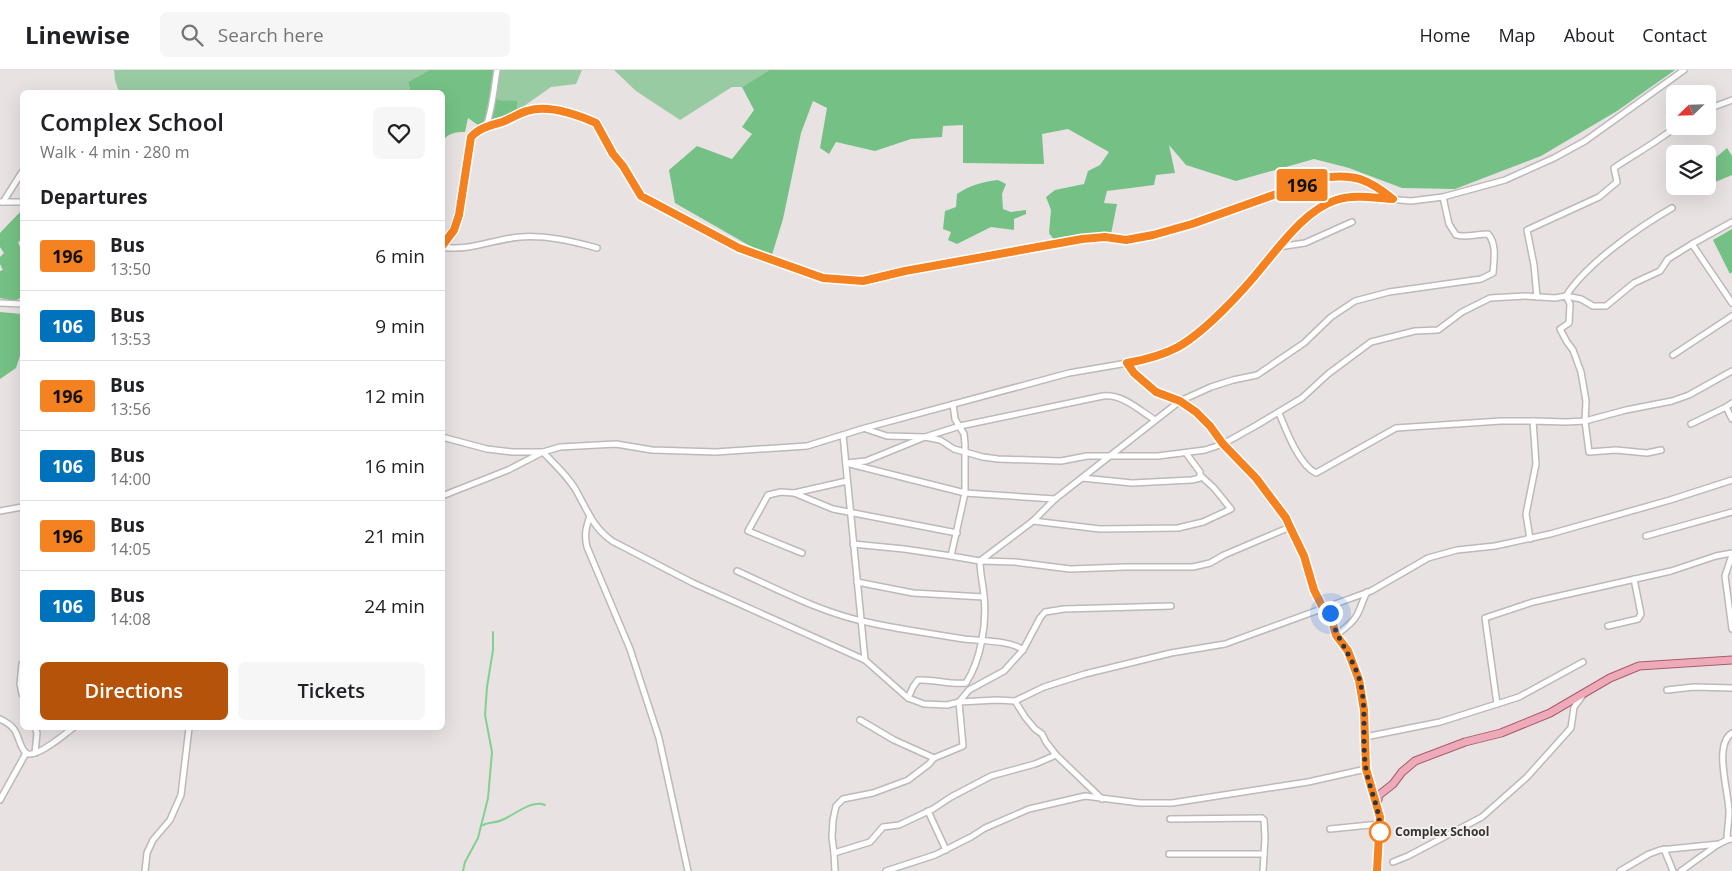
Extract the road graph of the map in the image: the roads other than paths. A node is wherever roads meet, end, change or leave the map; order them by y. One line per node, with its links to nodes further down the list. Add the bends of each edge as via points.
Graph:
1 (497, 70): 5 (street)
2 (1684, 70): 8 (street, via 1585,141 1554,158 1505,180)
3 (1732, 100): 4 (street)
4 (1716, 106)
5 (485, 127): 9 (street, via 536,109 560,110 590,120 596,123 641,196 739,248 823,278 846,281 863,281 1068,241 1096,237 1136,239 1192,224 1321,178 1338,176 1364,180); 15 (street, via 471,137 459,215)
6 (1667, 135): 21 (street, via 1614,168 1617,182 1599,197 1527,230)
7 (20, 176): 10 (street)
8 (1443, 197): 9 (street, via 1411,201); 29 (street, via 1456,235 1488,234 1492,239 1493,273 1481,280 1389,292 1354,301 1330,316 1304,343 1257,375 1210,387)
9 (1393, 199): 18 (street, via 1355,196 1336,200 1308,218)
10 (2, 202): 11 (street)
11 (20, 202)
12 (1672, 208): 20 (street, via 1647,222 1602,259 1574,283)
13 (1352, 222): 18 (street, via 1305,243)
14 (1732, 222): 16 (street)
15 (445, 242)
16 (1692, 244): 20 (street, via 1668,259 1660,271 1634,283 1606,306 1593,306 1581,298); 23 (street)
17 (445, 247): 19 (street, via 459,249 520,237 562,238)
18 (1278, 247): 27 (street, via 1248,285 1178,347)
19 (597, 248)
20 (1566, 296): 21 (street); 37 (street, via 1570,304 1570,323 1560,329 1581,372 1586,401)
21 (1537, 297): 33 (street, via 1490,298 1462,312 1438,330 1415,331 1371,342)
22 (0, 303): 24 (street)
23 (1732, 303)
24 (20, 304)
25 (1732, 316): 26 (street)
26 (1673, 355)
27 (1127, 363): 29 (street, via 1156,392); 31 (street, via 1069,373)
28 (1732, 371): 37 (street, via 1689,395)
29 (1180, 401): 35 (street); 44 (street, via 1210,426)
30 (1732, 403): 32 (street)
31 (953, 404): 39 (street); 40 (street)
32 (1726, 407): 34 (street); 38 (street)
33 (1279, 413): 36 (street, via 1293,445 1309,470 1316,473 1396,428); 44 (street)
34 (1732, 419)
35 (1155, 420): 39 (street, via 1113,395); 49 (street)
36 (1534, 421): 37 (street); 68 (street, via 1536,464 1526,514)
37 (1585, 421): 45 (street, via 1589,452 1647,453)
38 (1691, 424)
39 (960, 426): 42 (street); 47 (street)
40 (865, 428): 41 (street); 42 (street, via 888,436)
41 (843, 435): 46 (street, via 807,446 716,452 652,450 616,444 560,447); 50 (street)
42 (925, 437): 47 (street); 50 (street, via 866,461)
43 (445, 438): 46 (street, via 487,449)
44 (1223, 444): 48 (street); 65 (street, via 1256,478)
45 (1661, 450)
46 (543, 452): 57 (street); 63 (street, via 569,480)
47 (965, 452): 49 (street, via 998,460 1060,461); 56 (street)
48 (1186, 452): 49 (street, via 1158,456); 51 (street)
49 (1111, 456): 52 (street)
50 (846, 463): 54 (street); 56 (street)
51 (1201, 476): 52 (street, via 1192,480 1132,483); 64 (street, via 1231,509 1203,522 1178,528 1100,529)
52 (1082, 478): 58 (street)
53 (1732, 480): 68 (street)
54 (847, 481): 55 (street); 61 (street)
55 (794, 493): 61 (street, via 833,509); 70 (street, via 768,495 748,531)
56 (966, 494): 58 (street); 66 (street)
57 (445, 495)
58 (1055, 499): 64 (street)
59 (20, 507): 60 (street)
60 (0, 511)
61 (850, 512): 66 (street); 69 (street)
62 (1732, 512): 67 (street)
63 (590, 516): 88 (street, via 601,533 634,553); 127 (street, via 585,530 587,547 630,649 659,738)
64 (1033, 521): 73 (street)
65 (1290, 527): 73 (street, via 1210,563 1193,567 1070,569); 81 (street)
66 (957, 533): 72 (street)
67 (1646, 536)
68 (1530, 539): 77 (street, via 1457,550 1428,558)
69 (854, 544): 72 (street); 76 (street)
70 (802, 552)
71 (1732, 554): 75 (street); 79 (street, via 1725,576)
72 (951, 556): 73 (street)
73 (980, 561): 78 (street)
74 (737, 571): 82 (street, via 823,609)
75 (1634, 579): 83 (street, via 1641,614 1638,619); 97 (street, via 1533,602 1485,618)
76 (857, 582): 78 (street, via 913,593); 82 (street)
77 (1367, 592): 81 (street); 85 (street, via 1358,614)
78 (984, 597): 86 (street)
79 (1730, 601): 84 (street)
80 (1171, 606): 87 (street, via 1045,612)
81 (1323, 608): 85 (street, via 1330,613); 96 (street, via 1225,644 1171,653 1085,674 1044,687)
82 (861, 621): 86 (street); 88 (street)
83 (1608, 626)
84 (1732, 629)
85 (1336, 635): 104 (street, via 1348,651 1359,680)
86 (982, 642): 87 (street, via 1004,643); 94 (street, via 972,675 966,683 918,680)
87 (1023, 650): 95 (street, via 1004,671 969,690)
88 (865, 660): 94 (street)
89 (1732, 660): 93 (main road, via 1639,666)
90 (1583, 662): 97 (street, via 1519,697)
91 (1732, 688): 92 (street)
92 (1668, 690)
93 (1584, 693): 112 (main road, via 1550,713 1501,733 1465,742 1415,761 1379,795); 125 (street, via 1574,707 1571,728 1528,777 1482,817)
94 (908, 698): 95 (street, via 924,704)
95 (959, 702): 96 (street); 108 (street, via 963,746)
96 (1015, 702): 107 (street)
97 (1497, 704): 104 (street, via 1440,722)
98 (0, 719): 105 (street, via 14,729)
99 (860, 720): 108 (street)
100 (36, 730): 106 (street)
101 (70, 730): 106 (street)
102 (189, 730): 126 (street, via 181,795 170,820 153,840 147,853)
103 (1732, 733): 114 (street, via 1723,745 1722,759)
104 (1365, 737): 109 (street)
105 (26, 753): 106 (street); 111 (street)
106 (35, 753)
107 (1056, 755): 110 (street); 113 (street, via 991,776)
108 (934, 758): 122 (street, via 908,780 873,793 843,799 836,806 832,837)
109 (1366, 769): 110 (street, via 1308,782 1172,803); 112 (street)
110 (1102, 799): 121 (street, via 1085,796 1029,809)
111 (0, 800)
112 (1377, 804): 116 (main road)
113 (928, 811): 121 (street); 122 (street, via 899,825 883,827 870,842)
114 (1730, 811): 118 (street)
115 (1170, 819): 124 (street, via 1262,818 1265,825)
116 (1380, 824): 117 (street); 131 (main road)
117 (1330, 829)
118 (1729, 839): 119 (street)
119 (1718, 844): 120 (street); 134 (street)
120 (1664, 849): 132 (street); 133 (street)
121 (946, 850): 129 (street)
122 (834, 853): 128 (street)
123 (1169, 854): 124 (street)
124 (1264, 854): 130 (street)
125 (1393, 862)
126 (145, 871)
127 (688, 871)
128 (835, 871)
129 (886, 871)
130 (1263, 871)
131 (1377, 871)
132 (1620, 871)
133 (1673, 871)
134 (1681, 871)

